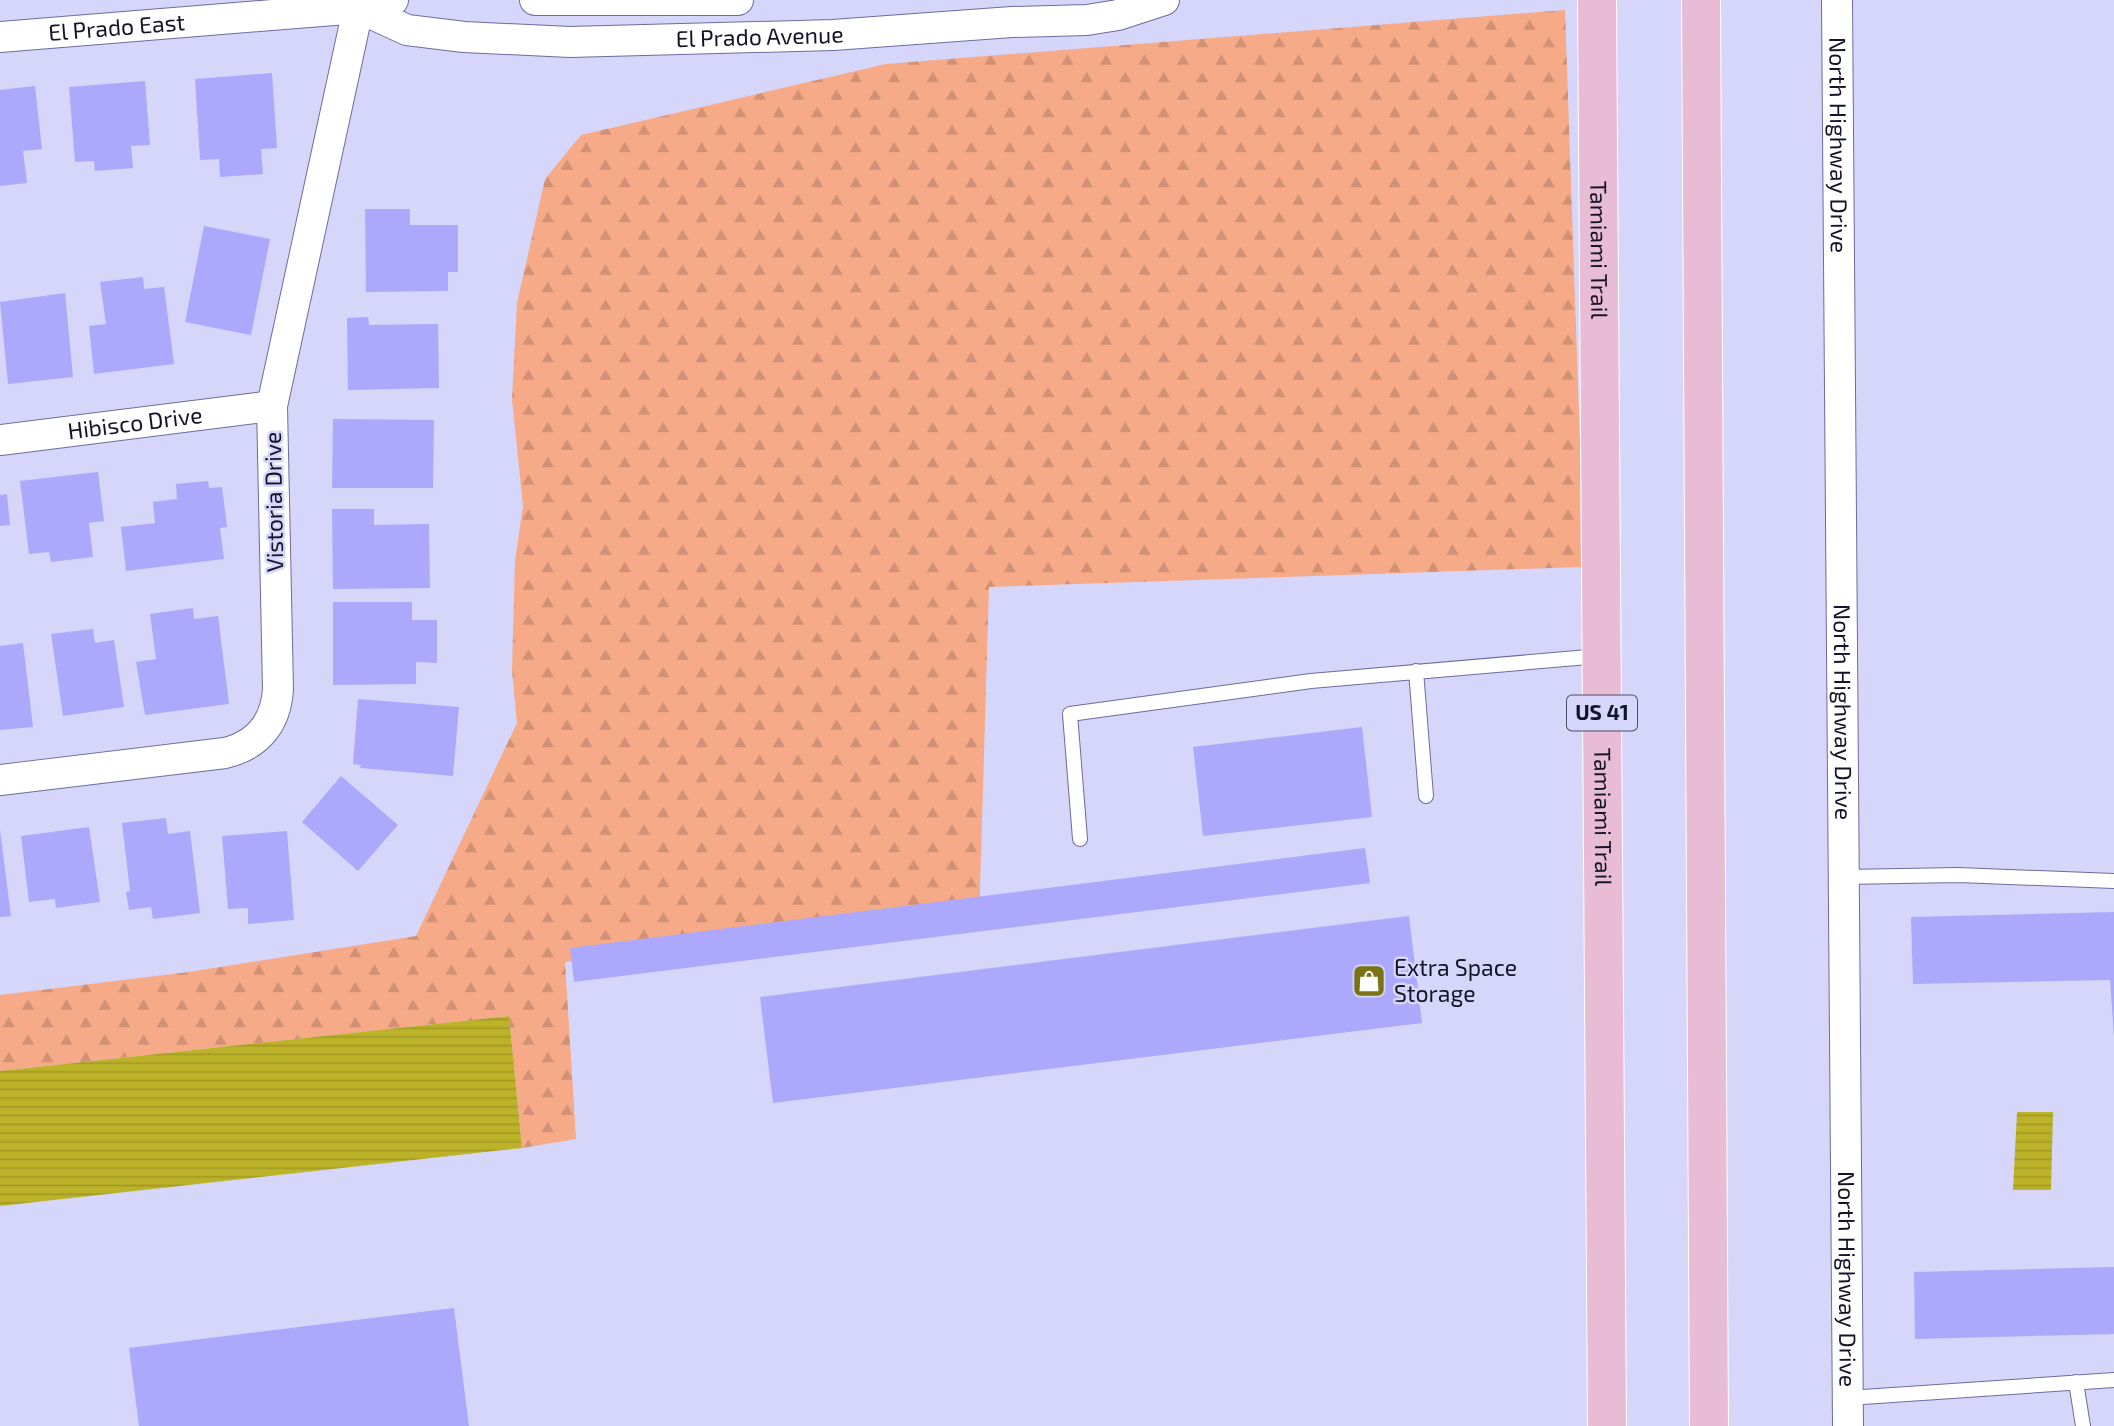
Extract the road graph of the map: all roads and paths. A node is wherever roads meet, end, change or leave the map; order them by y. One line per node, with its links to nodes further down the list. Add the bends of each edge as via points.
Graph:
1 (327, 0): 10 (street, El Prado Avenue)
2 (393, 0): 10 (street, El Prado East)
3 (535, 0): 9 (street)
4 (738, 0): 9 (street)
5 (1164, 0): 11 (street, El Prado Avenue, via 1087,20)
6 (1597, 0): 16 (main road, Tamiami Trail / US 41)
7 (1701, 0): 27 (main road)
8 (1837, 0): 21 (street, North Highway Drive)
9 (680, 1): 13 (street)
10 (359, 4): 12 (street, El Prado East); 13 (street, El Prado Avenue, via 407,30 464,37 570,42); 14 (street, Vistoria Drive)
11 (1012, 11): 13 (street, El Prado Avenue, via 833,35)
12 (0, 37)
13 (681, 40)
14 (272, 406): 15 (street, Hibisco Drive); 18 (street, Vistoria Drive, via 278,689 266,729 244,747 225,753)
15 (0, 440)
16 (1602, 656): 17 (lane); 26 (main road, Tamiami Trail / US 41)
17 (1416, 671): 19 (lane); 20 (lane, via 1070,714)
18 (0, 780)
19 (1426, 796)
20 (1080, 839)
21 (1844, 877): 22 (lane, via 1958,875); 25 (street, North Highway Drive)
22 (2114, 881)
23 (2114, 1380): 24 (lane)
24 (2076, 1382): 25 (lane); 28 (lane)
25 (1848, 1412)
26 (1607, 1426)
27 (1709, 1426)
28 (2083, 1426)

